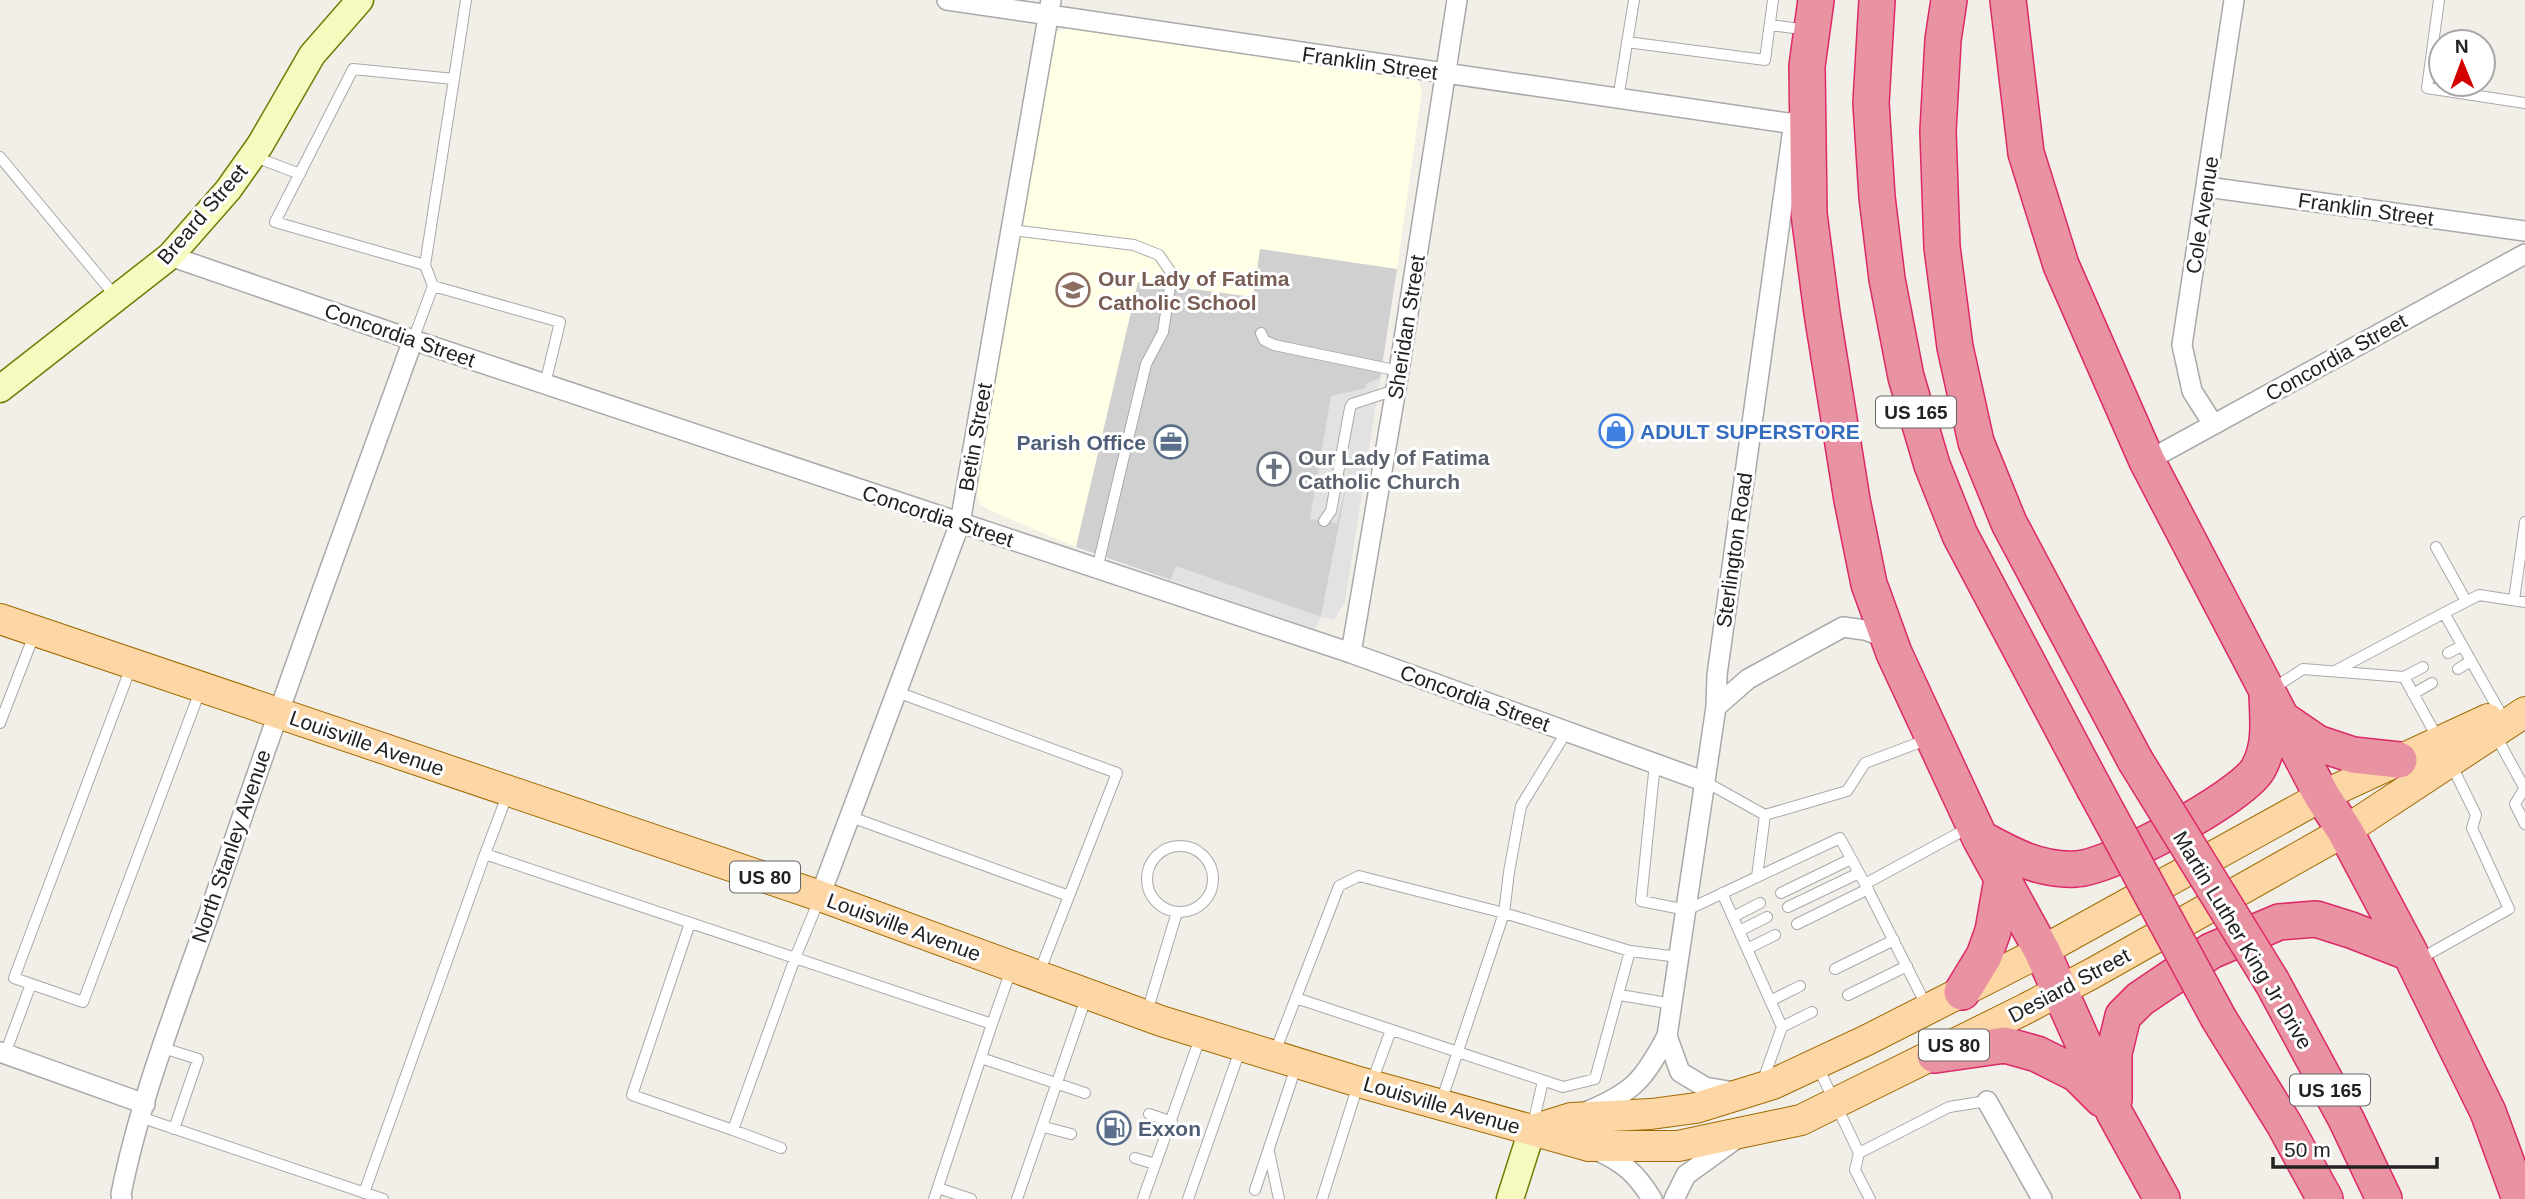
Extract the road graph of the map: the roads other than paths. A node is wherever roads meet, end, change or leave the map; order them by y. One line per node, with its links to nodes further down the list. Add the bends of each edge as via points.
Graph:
1 (360, 0): 22 (street, Breard Street, via 312,55)
2 (466, 0): 18 (lane)
3 (947, 0): 12 (street, Franklin Street)
4 (1457, 0): 17 (street, Sheridan Street)
5 (1634, 0): 15 (lane)
6 (1773, 0): 14 (lane)
7 (1877, 0): 185 (highway, US 165, bridge, via 1871,103 1877,197 1906,377 1933,465 1960,535 2094,788 2219,1019)
8 (1949, 0): 186 (highway, Martin Luther King Jr Drive / US 165, bridge, via 1938,131 1942,247 1955,347 1976,442 2009,523 2135,760 2272,982)
9 (2008, 0): 39 (highway, via 2026,153 2062,265)
10 (2234, 0): 25 (street, Cole Avenue)
11 (2439, 0): 20 (lane, via 2427,88)
12 (1050, 8): 17 (street, Franklin Street); 26 (street, Betin Street)
13 (1814, 15): 14 (lane); 16 (highway)
14 (1770, 25): 15 (lane, via 1765,61)
15 (1627, 42): 19 (lane)
16 (1807, 66): 21 (street, Sterlington Road); 45 (highway, via 1809,214 1824,327)
17 (1447, 74): 19 (street, Franklin Street); 35 (street, Sheridan Street)
18 (454, 79): 24 (lane, via 353,69); 30 (lane)
19 (1618, 99): 21 (street, Franklin Street)
20 (2525, 103)
21 (1794, 124): 68 (street, Sterlington Road)
22 (252, 156): 24 (lane); 29 (street, Breard Street)
23 (0, 157): 32 (lane)
24 (300, 174): 30 (lane, via 275,222)
25 (2207, 187): 27 (street, Franklin Street); 38 (street, Cole Avenue, via 2182,345 2192,391)
26 (1012, 230): 42 (street, Betin Street); 44 (lane, via 1134,245 1159,255 1172,274 1163,332 1146,364)
27 (2525, 231)
28 (2525, 254): 38 (street, Concordia Street)
29 (170, 256): 32 (street, Breard Street); 34 (street, Concordia Street)
30 (425, 265): 31 (lane)
31 (433, 286): 34 (lane); 36 (lane, via 560,322)
32 (117, 298): 37 (street, Breard Street)
33 (1261, 333): 35 (lane, via 1273,345)
34 (413, 340): 36 (street, Concordia Street); 69 (street, North Stanley Avenue)
35 (1398, 381): 40 (lane, via 1352,404 1331,511); 54 (street, Sheridan Street)
36 (545, 384): 42 (street, Concordia Street)
37 (0, 389)
38 (2213, 424): 39 (street, Concordia Street)
39 (2147, 460): 67 (highway)
40 (1324, 521)
41 (2525, 522): 46 (lane)
42 (960, 523): 44 (street, Concordia Street); 65 (street, Betin Street)
43 (2436, 547): 47 (lane)
44 (1097, 569): 54 (street, Concordia Street)
45 (1870, 584): 51 (street, via 1857,613); 55 (highway)
46 (2514, 600): 47 (lane, via 2479,594); 48 (lane)
47 (2466, 601): 49 (lane)
48 (2525, 602)
49 (2444, 613): 53 (lane); 61 (lane)
50 (0, 619): 52 (main road, Louisville Avenue / US 80)
51 (1843, 627): 55 (street, via 1878,635); 68 (street, via 1748,679)
52 (35, 631): 58 (main road, Louisville Avenue / US 80); 71 (lane)
53 (2462, 646): 56 (lane); 57 (lane)
54 (1351, 653): 72 (street, Concordia Street)
55 (1894, 653): 73 (highway)
56 (2448, 653)
57 (2471, 661): 60 (lane); 70 (lane)
58 (132, 664): 64 (main road, Louisville Avenue / US 80); 117 (lane, via 14,978)
59 (2423, 667): 62 (lane)
60 (2458, 669)
61 (2335, 671): 62 (lane); 67 (lane, via 2303,669)
62 (2404, 677): 66 (lane)
63 (2432, 683): 66 (lane)
64 (202, 687): 69 (main road, Louisville Avenue / US 80); 117 (lane, via 83,1002)
65 (897, 692): 82 (street, Betin Street); 95 (lane, via 1117,773)
66 (2413, 694): 74 (lane)
67 (2274, 706): 75 (highway, via 2317,743 2353,755); 80 (highway); 84 (highway, via 2258,770 2230,795 2101,864 2078,870 2054,869 2018,859)
68 (1716, 707): 77 (street, Sterlington Road)
69 (277, 712): 79 (main road, Louisville Avenue / US 80); 136 (street, North Stanley Avenue)
70 (2511, 715): 74 (main road, Desiard Street / US 80); 78 (lane)
71 (0, 723)
72 (1567, 731): 76 (street, Concordia Street); 100 (lane, via 1521,806)
73 (1934, 738): 81 (lane, via 1866,763 1847,791); 84 (highway)
74 (2445, 752): 75 (main road, Desiard Street / US 80); 85 (main road, Desiard Street / US 80); 113 (lane, via 2476,815 2472,828 2509,909)
75 (2399, 760): 80 (main road, Desiard Street / US 80)
76 (1656, 763): 77 (street, Concordia Street); 98 (lane, via 1640,901)
77 (1703, 781): 81 (lane); 98 (street, Sterlington Road)
78 (2524, 789): 83 (lane, via 2515,804)
79 (509, 791): 86 (lane); 94 (main road, Louisville Avenue / US 80)
80 (2322, 796): 85 (highway); 110 (main road, Desiard Street / US 80)
81 (1765, 815): 89 (lane)
82 (851, 817): 94 (street, Betin Street); 95 (lane)
83 (2525, 824)
84 (1977, 831): 90 (highway); 91 (lane)
85 (2344, 831): 113 (highway); 120 (main road, Desiard Street / US 80)
86 (485, 855): 103 (lane); 169 (lane)
87 (1851, 859): 88 (lane); 89 (lane, via 1840,838); 93 (lane)
88 (1859, 873): 91 (lane); 97 (lane)
89 (1757, 877): 92 (lane)
90 (2002, 879): 110 (highway); 119 (highway, via 1993,931)
91 (1866, 886): 104 (lane); 107 (lane)
92 (1722, 893): 98 (lane); 101 (lane)
93 (1782, 893)
94 (820, 896): 112 (lane); 116 (main road, Louisville Avenue / US 80)
95 (1069, 896): 116 (lane)
96 (1760, 903): 101 (lane)
97 (1788, 907)
98 (1687, 910): 111 (street, Sterlington Road)
99 (1177, 912): 99 (lane, via 1204,902 1213,884 1203,855 1182,846 1160,852 1152,860 1146,882 1156,903); 129 (lane)
100 (1504, 913): 109 (lane); 124 (lane, via 1359,876 1339,886); 137 (lane)
101 (1733, 916): 105 (lane)
102 (1767, 917): 105 (lane)
103 (690, 923): 112 (lane); 158 (lane, via 632,1095)
104 (1797, 924)
105 (1739, 931): 108 (lane)
106 (1775, 935): 108 (lane)
107 (1894, 940): 114 (lane); 115 (lane)
108 (1747, 949): 125 (lane)
109 (1630, 951): 111 (lane); 122 (lane)
110 (2042, 951): 119 (main road, Desiard Street / US 80); 120 (highway)
111 (1680, 957): 126 (street, Sterlington Road)
112 (795, 958): 130 (lane); 158 (lane)
113 (2412, 958): 152 (highway, via 2316,919 2279,922 2211,951 2140,999 2123,1016 2114,1053); 187 (highway, via 2488,1112)
114 (1906, 966): 123 (lane); 127 (lane)
115 (1835, 969)
116 (1025, 971): 121 (main road, Louisville Avenue / US 80); 130 (lane)
117 (32, 984): 138 (lane)
118 (1800, 986): 125 (lane)
119 (1962, 992): 127 (main road, Desiard Street / US 80)
120 (2060, 992): 139 (main road, Desiard Street / US 80); 152 (highway)
121 (1087, 994): 129 (main road, Louisville Avenue / US 80); 144 (lane)
122 (1619, 995): 126 (lane); 143 (lane, via 1595,1079 1563,1087)
123 (1848, 995)
124 (1296, 998): 132 (lane); 141 (lane)
125 (1770, 1001): 131 (lane)
126 (1673, 1004): 134 (street, Sterlington Road)
127 (1928, 1009): 142 (main road, Desiard Street / US 80)
128 (1812, 1012): 131 (lane)
129 (1146, 1016): 133 (main road, Louisville Avenue / US 80)
130 (992, 1024): 140 (lane)
131 (1782, 1027): 146 (lane)
132 (1391, 1030): 137 (lane); 145 (lane)
133 (1201, 1034): 135 (main road, Louisville Avenue / US 80); 155 (lane)
134 (1667, 1036): 146 (street, via 1680,1072 1689,1078 1724,1092); 154 (street, Sterlington Road, via 1633,1088)
135 (1241, 1046): 141 (main road, Louisville Avenue / US 80); 176 (lane)
136 (163, 1048): 151 (street, North Stanley Avenue); 157 (lane, via 198,1059)
137 (1459, 1052): 143 (lane); 149 (lane)
138 (2, 1053): 151 (street)
139 (1935, 1055): 150 (main road, Desiard Street / US 80); 152 (highway, via 2005,1045 2037,1054 2077,1074)
140 (981, 1058): 144 (lane); 170 (lane)
141 (1286, 1059): 145 (main road, Louisville Avenue / US 80); 164 (lane)
142 (1816, 1064): 146 (main road, Desiard Street / US 80); 150 (lane)
143 (1543, 1080): 159 (lane)
144 (1058, 1083): 147 (lane); 156 (lane)
145 (1365, 1083): 149 (main road, Louisville Avenue / US 80); 178 (lane)
146 (1754, 1091): 154 (main road, Desiard Street / US 80, via 1696,1108)
147 (1085, 1093)
148 (1987, 1101): 165 (lane, via 1949,1107); 183 (street)
149 (1440, 1104): 159 (main road, Louisville Avenue / US 80)
150 (1835, 1104): 160 (main road, Desiard Street / US 80, via 1801,1120); 165 (lane)
151 (142, 1111): 157 (lane); 171 (street, North Stanley Avenue)
152 (2114, 1112): 184 (highway)
153 (1149, 1114): 155 (lane)
154 (1571, 1118): 159 (main road, Desiard Street / US 80)
155 (1172, 1122): 167 (lane)
156 (1044, 1127): 161 (lane); 174 (lane)
157 (174, 1129): 169 (lane)
158 (733, 1130): 163 (lane)
159 (1532, 1130): 162 (main road, Desiard Street / US 80); 179 (street)
160 (1746, 1132): 162 (main road, Desiard Street / US 80, via 1678,1146); 181 (street, via 1686,1175)
161 (1070, 1134)
162 (1589, 1146): 180 (street, via 1628,1168)
163 (781, 1148)
164 (1268, 1150): 168 (lane); 177 (lane)
165 (1859, 1153): 182 (lane, via 1855,1170)
166 (1135, 1158): 167 (lane)
167 (1155, 1164): 175 (lane)
168 (1255, 1190)
169 (364, 1193): 172 (lane)
170 (936, 1194): 173 (lane)
171 (118, 1197)
172 (383, 1199)
173 (971, 1199)
174 (1017, 1199)
175 (1143, 1199)
176 (1188, 1199)
177 (1279, 1199)
178 (1322, 1199)
179 (1510, 1199)
180 (1652, 1199)
181 (1674, 1199)
182 (1870, 1199)
183 (2042, 1199)
184 (2162, 1199)
185 (2325, 1199)
186 (2384, 1199)
187 (2520, 1199)

